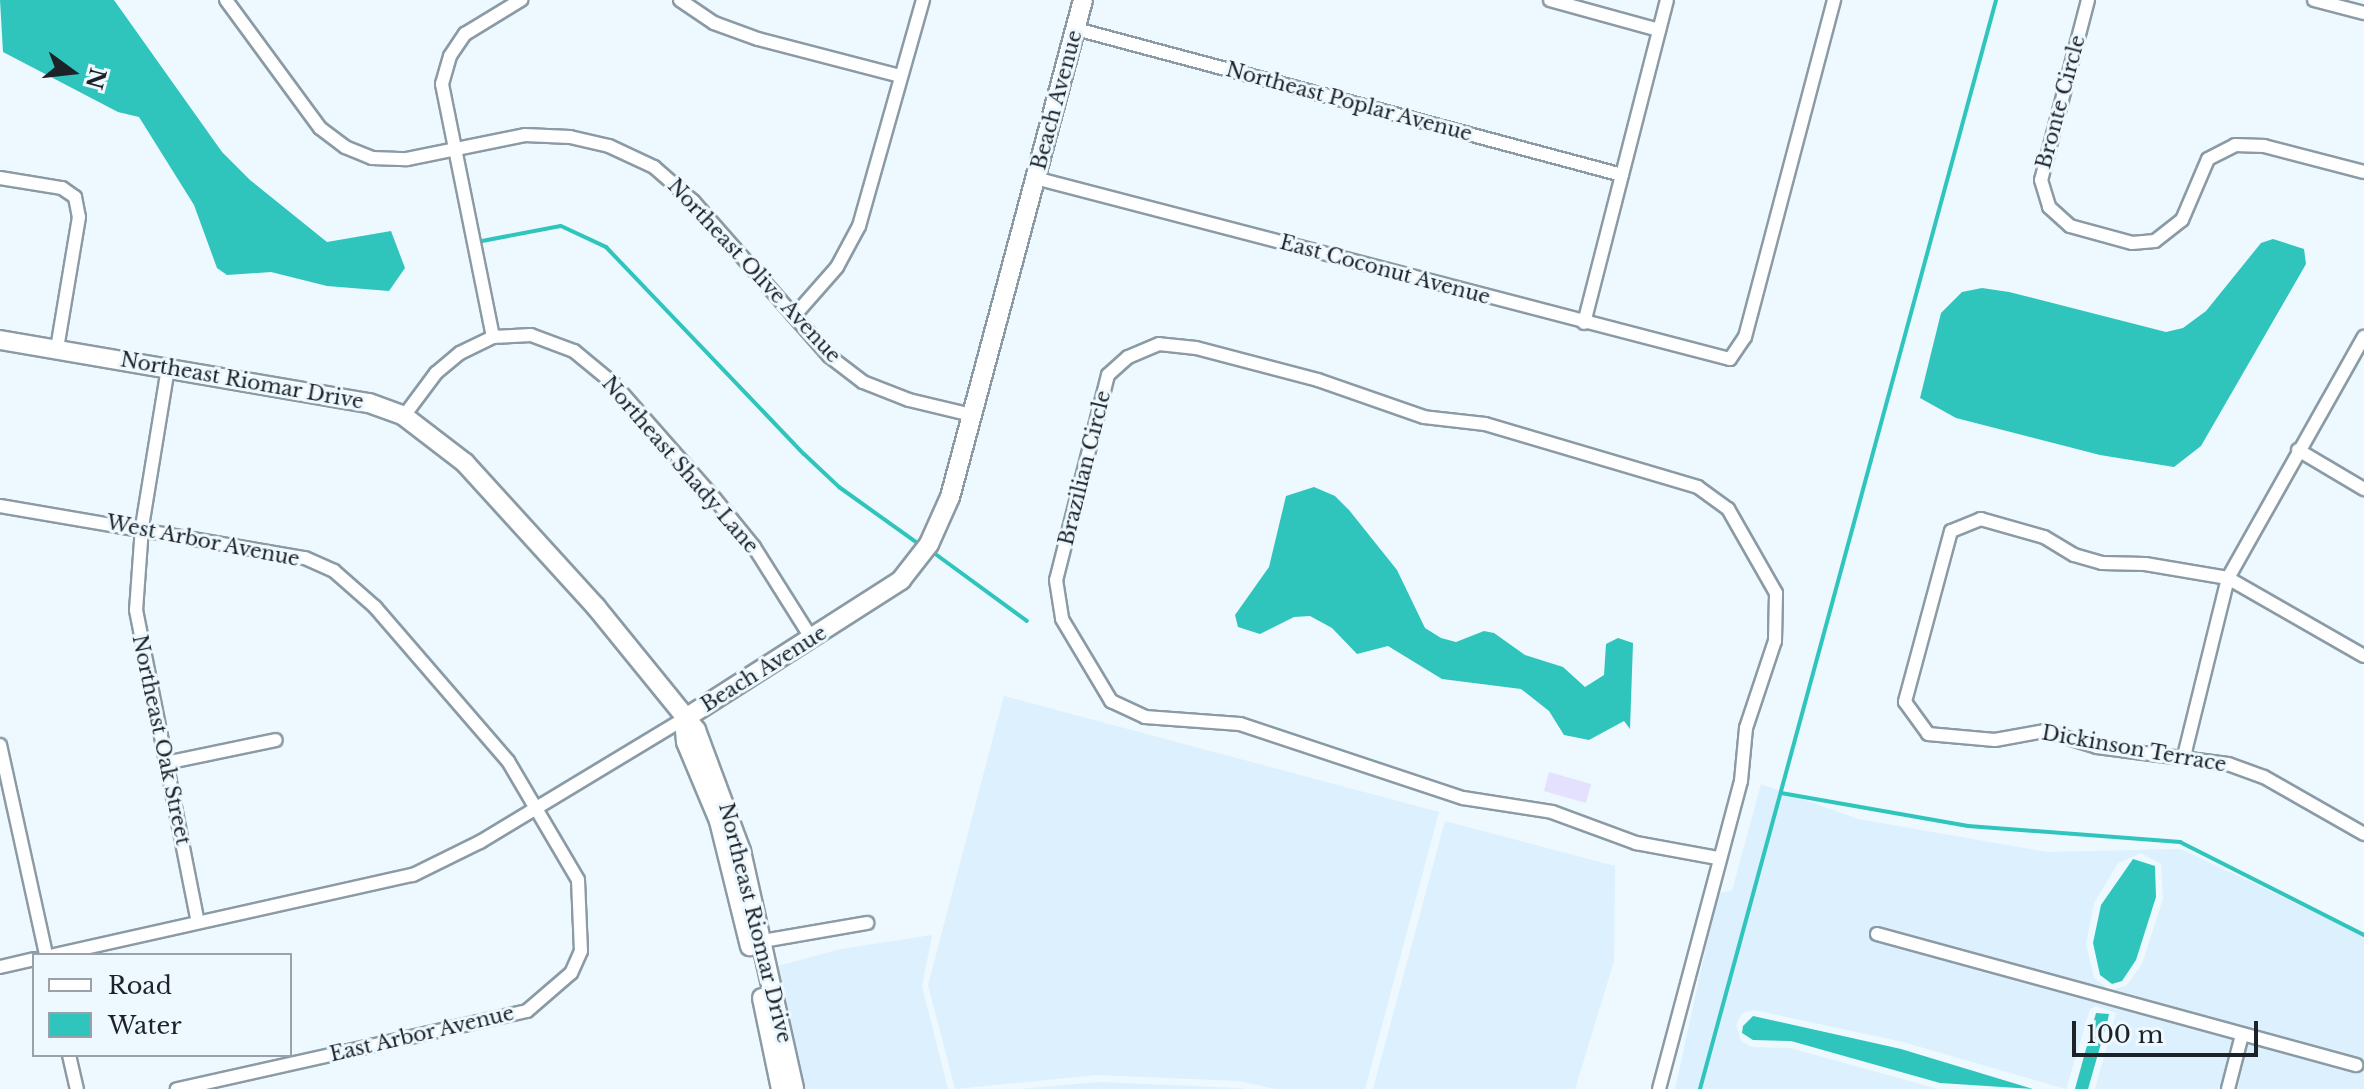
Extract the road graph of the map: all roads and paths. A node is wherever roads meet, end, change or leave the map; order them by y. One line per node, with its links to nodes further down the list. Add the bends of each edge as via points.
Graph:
1 (226, 0): 15 (street, Northeast Olive Avenue, via 320,128 345,147 372,158 407,159)
2 (521, 0): 15 (street, via 475,25 450,56 442,93)
3 (680, 0): 14 (street, via 714,23 758,39)
4 (923, 0): 14 (street)
5 (1083, 0): 12 (street, Beach Avenue)
6 (1550, 0): 13 (street)
7 (1667, 0): 13 (street)
8 (1834, 0): 21 (street, East Coconut Avenue, via 1745,337 1735,356 1713,359)
9 (2088, 0): 16 (street, Bronte Circle, via 2041,180 2049,207 2070,226 2132,243 2155,241 2182,220 2208,159 2235,145 2264,146)
10 (2314, 0): 11 (street)
11 (2364, 13)
12 (1076, 29): 17 (street, Northeast Poplar Avenue); 19 (street, Beach Avenue)
13 (1659, 30): 17 (street)
14 (900, 76): 20 (street, via 859,226 837,267)
15 (453, 150): 20 (street, Northeast Olive Avenue, via 525,135 570,137 609,146 654,167 693,201); 22 (street)
16 (2364, 172)
17 (1622, 175): 21 (street)
18 (0, 178): 25 (street, via 62,188 75,197 79,217)
19 (1035, 178): 21 (street, East Coconut Avenue); 27 (street, Beach Avenue)
20 (794, 316): 27 (street, Northeast Olive Avenue, via 829,356 863,382)
21 (1584, 323)
22 (493, 337): 28 (street, Northeast Shady Lane, via 460,353 436,373); 34 (street, Northeast Shady Lane, via 531,335 574,351 614,384 754,547)
23 (2364, 337): 29 (street)
24 (0, 340): 25 (street, Northeast Riomar Drive)
25 (57, 349): 26 (street, Northeast Riomar Drive)
26 (168, 368): 28 (street, Northeast Riomar Drive, via 326,394); 32 (street, Northeast Oak Street)
27 (972, 415): 34 (street, Beach Avenue, via 950,497 921,558 901,580)
28 (404, 416): 36 (street, Northeast Riomar Drive, via 437,438 502,501 596,607)
29 (2298, 450): 30 (street); 33 (street)
30 (2364, 489)
31 (0, 506): 32 (street, West Arbor Avenue)
32 (142, 527): 40 (street, Northeast Oak Street, via 139,646); 41 (street, West Arbor Avenue, via 305,558 334,571 375,607 460,704 508,761)
33 (2228, 578): 35 (street, Dickinson Terrace); 39 (street); 39 (street, Dickinson Terrace, via 2145,564 2102,563 2013,527 1981,519 1962,523 1951,531 1943,552 1905,702 1928,734 1995,740 2045,731 2097,747)
34 (812, 639): 36 (street, Beach Avenue)
35 (2364, 656)
36 (684, 719): 41 (street, Beach Avenue); 47 (street, Northeast Riomar Drive, via 696,730 722,791)
37 (276, 740): 40 (street)
38 (0, 745): 48 (street)
39 (2184, 756): 42 (street, Dickinson Terrace, via 2264,777)
40 (166, 763): 44 (street, Northeast Oak Street)
41 (535, 807): 44 (street, Beach Avenue, via 413,875); 56 (street, East Arbor Avenue, via 578,880 583,924 581,951 552,993 527,1011)
42 (2364, 834)
43 (1718, 858): 43 (street, Brazilian Circle, via 1636,843 1552,812 1463,798 1359,768 1240,724 1145,717 1111,701 1072,641 1062,619 1056,580 1108,375 1128,357 1159,344 1196,348 1318,380 1424,417 1485,424 1698,487 1728,509 1776,593 1775,629); 59 (street, Brazilian Circle)
44 (198, 922): 49 (street, Beach Avenue)
45 (867, 923): 47 (street)
46 (1877, 934): 52 (street)
47 (755, 942): 57 (street, Northeast Riomar Drive); 58 (street, Northeast Riomar Drive)
48 (46, 953)
49 (63, 953)
50 (32, 959): 51 (street)
51 (0, 967)
52 (2242, 1035): 54 (street); 60 (street)
53 (69, 1057): 55 (street)
54 (2356, 1065)
55 (77, 1089)
56 (177, 1089)
57 (781, 1089)
58 (794, 1089)
59 (1659, 1089)
60 (2228, 1089)

